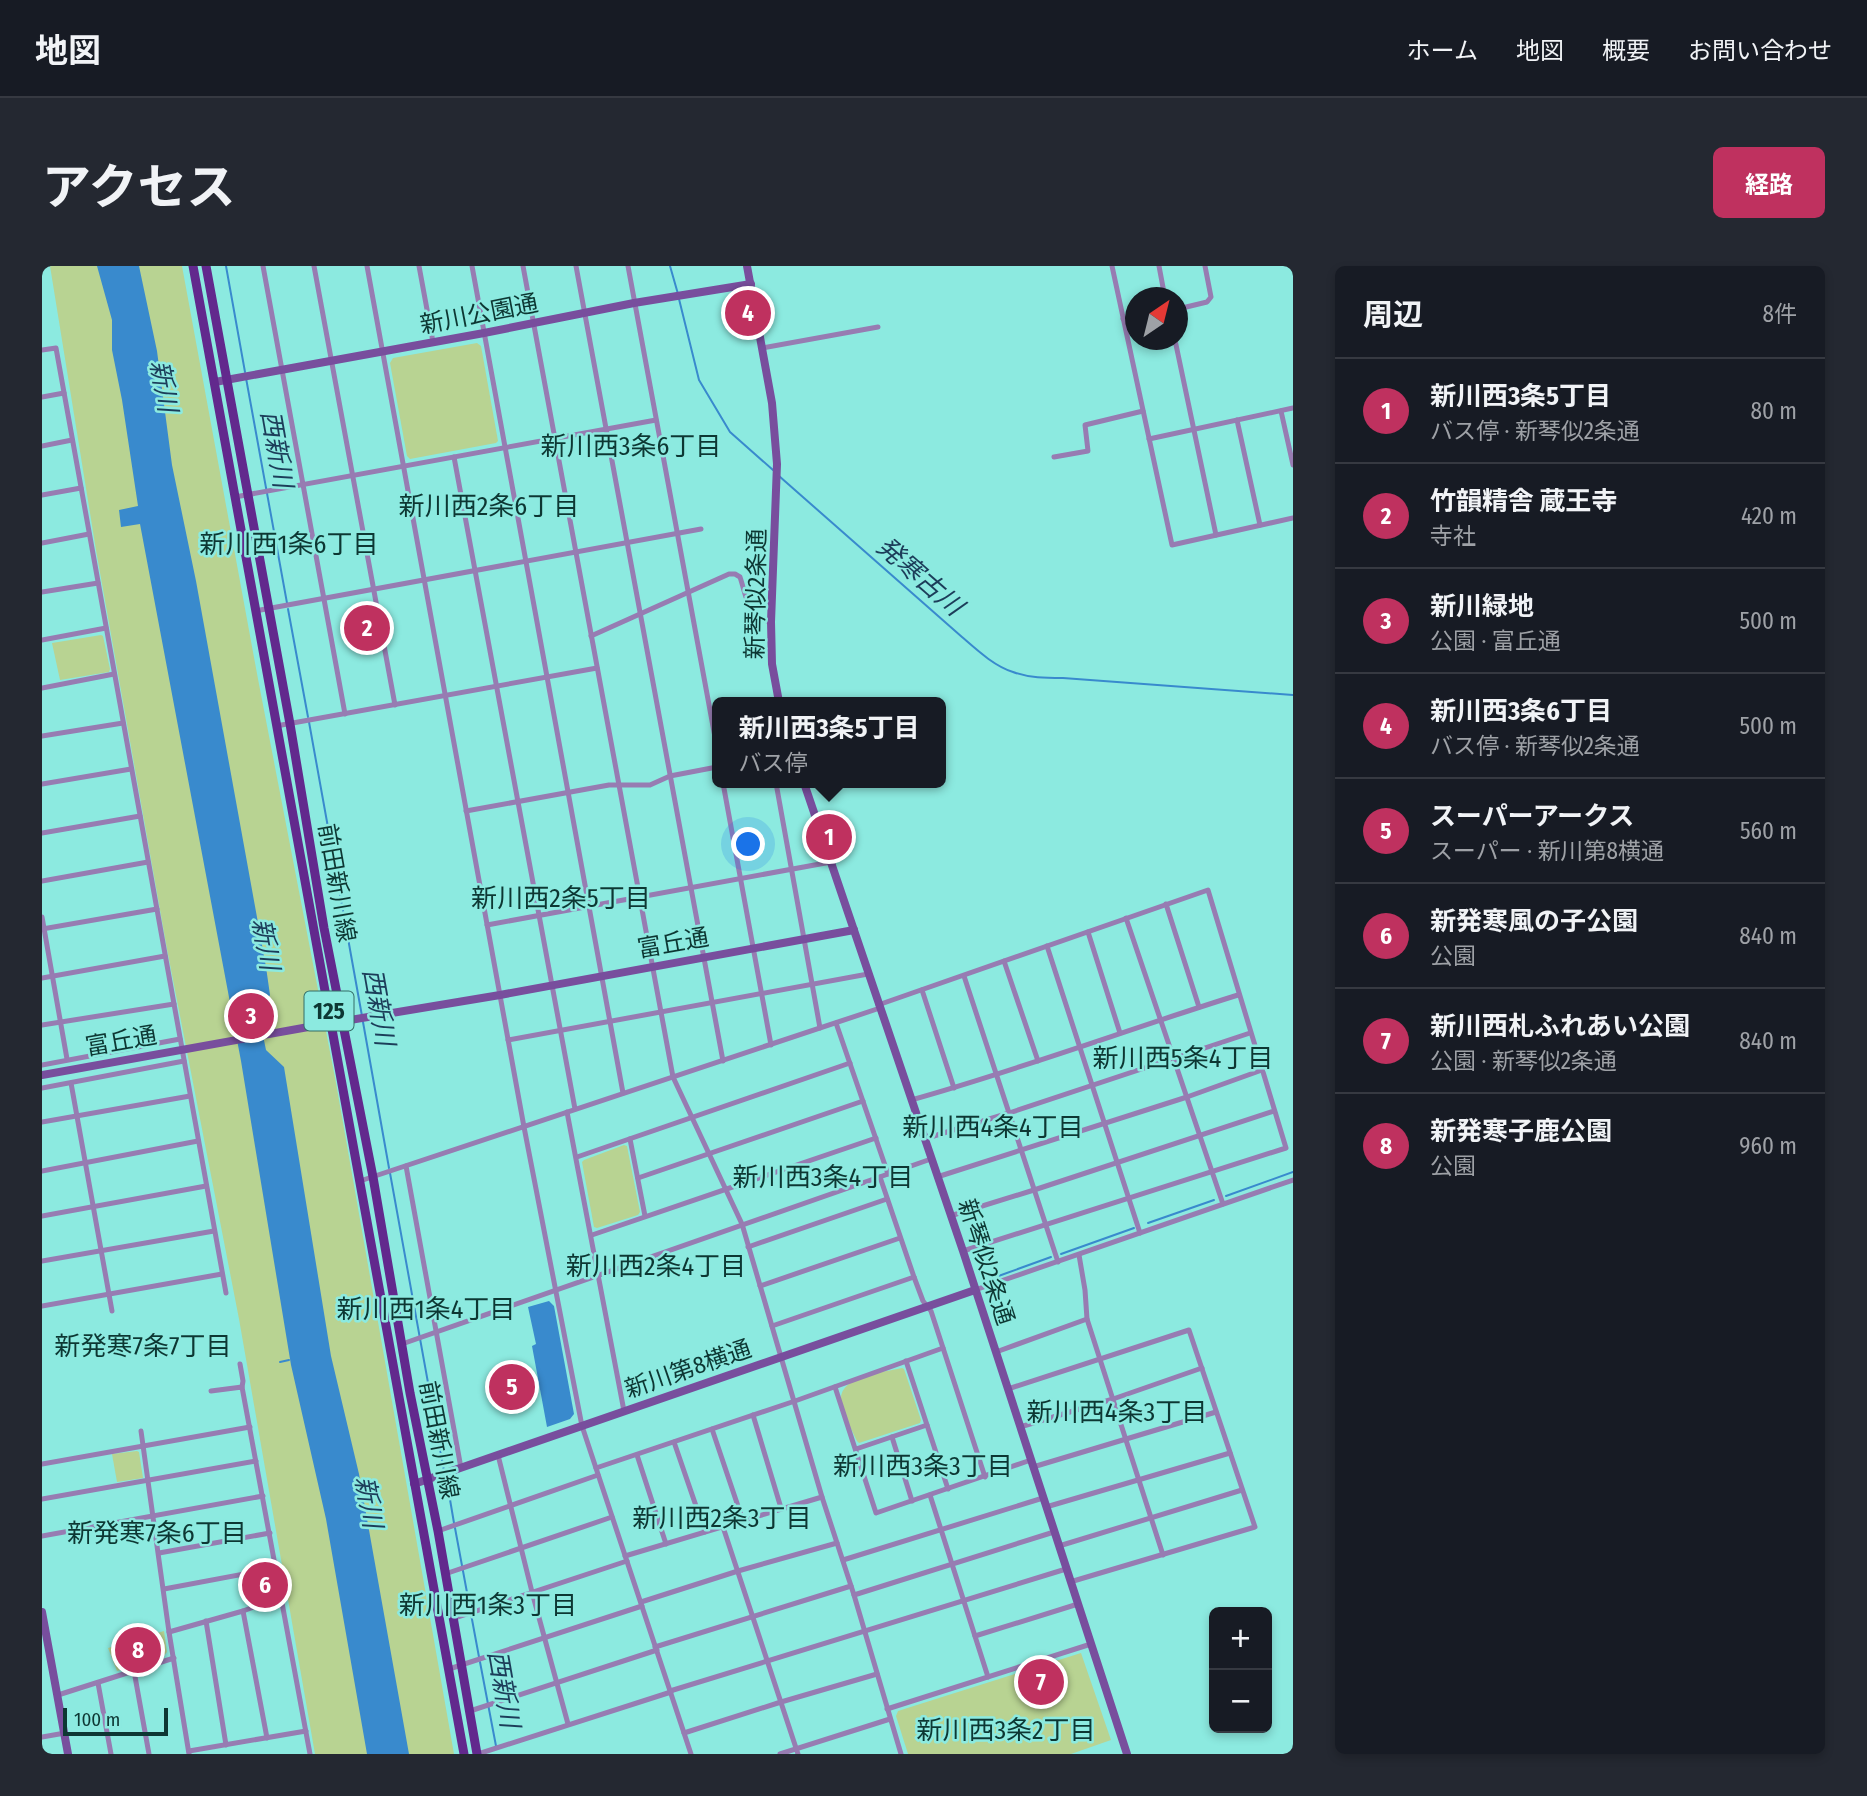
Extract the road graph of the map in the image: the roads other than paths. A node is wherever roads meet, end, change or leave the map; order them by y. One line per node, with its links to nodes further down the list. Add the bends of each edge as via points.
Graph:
1 (205, 266): 14 (street); 31 (main road, 前田新川線 / 125)
2 (262, 266): 30 (street)
3 (314, 266): 29 (street)
4 (367, 266): 28 (street)
5 (419, 266): 24 (street)
6 (472, 266): 23 (street)
7 (523, 266): 21 (street)
8 (576, 266): 19 (street)
9 (628, 266): 17 (street)
10 (747, 266): 15 (street)
11 (1112, 266): 20 (street)
12 (1158, 266): 16 (street)
13 (1205, 266): 18 (street, via 1211,297)
14 (193, 267): 32 (main road, 前田新川線 / 125)
15 (751, 284): 17 (street, 新川公園通); 25 (street)
16 (1163, 287)
17 (634, 303): 19 (street, 新川公園通); 38 (street)
18 (1188, 307)
19 (584, 313): 21 (street, 新川公園通); 40 (street)
20 (1123, 319): 36 (street)
21 (533, 323): 23 (street, 新川公園通); 42 (street)
22 (878, 327): 25 (street)
23 (484, 333): 24 (street, 新川公園通); 46 (street)
24 (433, 342): 28 (street, 新川公園通)
25 (762, 348): 77 (street, 新琴似2条通, via 777,464)
26 (42, 350): 33 (street, via 56,348)
27 (1177, 350): 41 (street)
28 (382, 351): 29 (street, 新川公園通); 50 (street)
29 (331, 360): 30 (street, 新川公園通); 51 (street)
30 (282, 370): 31 (street, 新川公園通); 52 (street)
31 (227, 380): 32 (street, 新川公園通); 55 (main road, 前田新川線 / 125)
32 (215, 382): 56 (main road, 前田新川線 / 125)
33 (64, 393): 34 (street); 44 (street)
34 (42, 397)
35 (1293, 408): 37 (street)
36 (1143, 411): 43 (street); 48 (street, via 1085,425 1088,451)
37 (1281, 411): 39 (street); 49 (street)
38 (656, 420): 40 (street); 60 (street)
39 (1237, 420): 41 (street); 58 (street)
40 (606, 429): 42 (street); 63 (street)
41 (1194, 429): 43 (street); 62 (street)
42 (555, 438): 46 (street); 65 (street)
43 (1149, 439): 62 (street, via 1172,545)
44 (72, 440): 45 (street); 53 (street)
45 (42, 446)
46 (505, 447): 47 (street); 66 (street)
47 (454, 457): 50 (street); 67 (street)
48 (1054, 457)
49 (1293, 465)
50 (403, 466): 51 (street); 68 (street)
51 (353, 475): 52 (street); 70 (street)
52 (303, 485): 55 (street); 73 (street)
53 (81, 488): 54 (street); 61 (street)
54 (42, 495)
55 (248, 495): 56 (street); 74 (main road, 前田新川線 / 125)
56 (235, 497): 75 (main road, 前田新川線 / 125)
57 (1293, 518): 58 (street)
58 (1260, 526): 62 (street)
59 (701, 529): 60 (street)
60 (677, 533): 63 (street); 72 (street)
61 (89, 534): 64 (street); 69 (street)
62 (1216, 535)
63 (627, 542): 65 (street); 76 (street)
64 (42, 543)
65 (576, 552): 66 (street); 79 (street)
66 (525, 562): 67 (street); 83 (street)
67 (475, 571): 68 (street); 84 (street)
68 (424, 580): 70 (street); 86 (street)
69 (98, 583): 71 (street); 78 (street)
70 (374, 589): 73 (street); 88 (street)
71 (42, 592)
72 (688, 593): 76 (street); 77 (street, via 735,574 753,614); 90 (street)
73 (324, 598): 74 (street); 89 (street)
74 (269, 609): 75 (street); 92 (main road, 前田新川線 / 125)
75 (255, 611): 93 (main road, 前田新川線 / 125)
76 (640, 614): 79 (street); 97 (street)
77 (771, 622): 87 (street, 新琴似2条通)
78 (106, 628): 80 (street); 82 (street)
79 (592, 636): 81 (street)
80 (42, 640)
81 (597, 668): 83 (street); 98 (street)
82 (114, 674): 85 (street); 91 (street)
83 (546, 677): 84 (street); 103 (street)
84 (496, 686): 86 (street); 104 (street)
85 (42, 688)
86 (445, 696): 88 (street); 105 (street)
87 (778, 697)
88 (395, 705): 89 (street)
89 (345, 714): 92 (street)
90 (712, 721)
91 (123, 723): 94 (street); 96 (street)
92 (290, 724): 93 (street); 149 (main road, 前田新川線 / 125)
93 (276, 726): 152 (main road, 前田新川線 / 125)
94 (42, 736)
95 (712, 768): 97 (street)
96 (131, 769): 99 (street); 106 (street)
97 (670, 776): 98 (street, via 650,785); 113 (street)
98 (619, 784): 103 (street); 114 (street)
99 (42, 785)
100 (724, 788): 111 (street)
101 (776, 788): 110 (street)
102 (806, 788): 109 (street, 新琴似2条通)
103 (567, 792): 104 (street); 116 (street)
104 (517, 802): 105 (street); 118 (street)
105 (466, 811): 121 (street)
106 (140, 816): 107 (street); 108 (street)
107 (42, 833)
108 (148, 862): 112 (street); 117 (street)
109 (831, 862): 110 (street); 123 (street, 新琴似2条通)
110 (790, 870): 111 (street); 125 (street)
111 (741, 879): 113 (street); 127 (street)
112 (42, 881)
113 (691, 888): 114 (street); 129 (street)
114 (639, 897): 116 (street); 131 (street)
115 (1166, 904): 120 (street); 142 (street, via 1208,890); 146 (street)
116 (590, 906): 118 (street); 134 (street)
117 (157, 909): 122 (street); 128 (street)
118 (540, 916): 121 (street); 138 (street)
119 (42, 917): 122 (street)
120 (1126, 918): 124 (street); 148 (street)
121 (487, 925): 141 (street)
122 (43, 929): 133 (street)
123 (853, 930): 125 (street, 富丘通); 132 (street, 新琴似2条通)
124 (1088, 932): 126 (street); 158 (street)
125 (804, 939): 127 (street, 富丘通); 137 (street)
126 (1047, 946): 130 (street); 162 (street)
127 (754, 948): 129 (street, 富丘通); 140 (street)
128 (165, 956): 133 (street); 144 (street)
129 (704, 957): 131 (street, 富丘通); 143 (street)
130 (1004, 961): 135 (street); 167 (street)
131 (652, 967): 134 (street, 富丘通); 147 (street)
132 (869, 974): 137 (street); 145 (street, 新琴似2条通)
133 (52, 976): 136 (street); 151 (street)
134 (603, 976): 138 (street, 富丘通); 150 (street)
135 (964, 976): 139 (street); 172 (street)
136 (42, 978)
137 (813, 984): 140 (street); 155 (street)
138 (552, 985): 141 (street, 富丘通); 156 (street)
139 (922, 990): 145 (street); 177 (street)
140 (762, 993): 143 (street); 161 (street)
141 (500, 995): 149 (street, 富丘通); 160 (street)
142 (1238, 995): 146 (street); 157 (street)
143 (713, 1003): 147 (street); 166 (street)
144 (174, 1004): 151 (street); 159 (street)
145 (879, 1006): 153 (street); 181 (street, 新琴似2条通)
146 (1199, 1007): 148 (street)
147 (661, 1012): 150 (street); 173 (street)
148 (1161, 1019): 158 (street); 164 (street)
149 (343, 1021): 152 (street, 富丘通); 207 (main road, 前田新川線 / 125)
150 (611, 1021): 156 (street); 178 (street)
151 (61, 1022): 154 (street); 163 (street)
152 (331, 1023): 171 (street, 富丘通, bridge); 212 (main road, 前田新川線 / 125)
153 (836, 1023): 155 (street); 168 (street)
154 (42, 1026)
155 (820, 1028): 161 (street)
156 (561, 1030): 160 (street); 183 (street)
157 (1250, 1032): 164 (street); 170 (street)
158 (1121, 1033): 162 (street)
159 (180, 1038): 163 (street); 165 (street)
160 (508, 1040): 191 (street)
161 (771, 1045): 166 (street)
162 (1080, 1047): 167 (street); 175 (street)
163 (67, 1059): 169 (street)
164 (1174, 1059): 175 (street); 180 (street)
165 (184, 1061): 174 (street); 179 (street)
166 (723, 1061): 173 (street)
167 (1038, 1061): 172 (street)
168 (850, 1063): 182 (street); 188 (street)
169 (42, 1065)
170 (1262, 1070): 180 (street); 184 (street)
171 (42, 1075)
172 (996, 1075): 177 (street); 186 (street)
173 (673, 1077): 178 (street); 188 (street)
174 (71, 1083): 176 (street); 187 (street)
175 (1093, 1084): 186 (street); 190 (street)
176 (42, 1088)
177 (954, 1088): 181 (street)
178 (623, 1093): 183 (street)
179 (190, 1096): 187 (street); 196 (street)
180 (1187, 1097): 190 (street); 192 (street)
181 (911, 1100): 195 (street, 新琴似2条通)
182 (863, 1101): 193 (street); 198 (street)
183 (575, 1109): 185 (street)
184 (1274, 1111): 192 (street); 205 (street, via 1286,1148)
185 (567, 1112): 191 (street); 199 (street)
186 (1009, 1113): 195 (street); 197 (street)
187 (77, 1116): 189 (street); 202 (street)
188 (692, 1117): 194 (street); 198 (street)
189 (42, 1122)
190 (1105, 1122): 197 (street); 201 (street)
191 (524, 1126): 203 (street); 239 (street)
192 (1200, 1135): 201 (street); 205 (street)
193 (876, 1138): 206 (street); 214 (street)
194 (630, 1139): 199 (street); 210 (street)
195 (924, 1139): 200 (street, 新琴似2条通)
196 (198, 1141): 202 (street); 213 (street)
197 (1021, 1150): 209 (street); 215 (street)
198 (709, 1153): 210 (street); 214 (street)
199 (576, 1157): 227 (street)
200 (931, 1159): 206 (street); 209 (street, 新琴似2条通)
201 (1118, 1162): 215 (street); 216 (street)
202 (86, 1164): 204 (street); 219 (street)
203 (404, 1167): 207 (street); 248 (street)
204 (42, 1171)
205 (1212, 1172): 216 (street); 218 (street)
206 (888, 1174): 208 (street)
207 (373, 1177): 212 (street); 249 (main road, 前田新川線 / 125)
208 (880, 1177): 217 (street); 223 (street)
209 (937, 1177): 222 (street, 新琴似2条通)
210 (638, 1178): 221 (street)
211 (1293, 1180): 218 (street)
212 (360, 1181): 289 (main road, 前田新川線 / 125)
213 (206, 1186): 219 (street); 225 (street)
214 (725, 1189): 221 (street); 223 (street)
215 (1034, 1190): 222 (street); 224 (street)
216 (1129, 1198): 224 (street); 226 (street)
217 (887, 1199): 228 (street); 229 (street)
218 (1223, 1204): 226 (street)
219 (93, 1206): 220 (street); 230 (street)
220 (42, 1216)
221 (645, 1216): 227 (street)
222 (950, 1216): 231 (street, 新琴似2条通)
223 (742, 1224): 229 (street); 236 (street)
224 (1045, 1225): 231 (street); 234 (street)
225 (214, 1231): 230 (street); 235 (street)
226 (1140, 1233): 232 (street)
227 (592, 1235): 236 (street)
228 (900, 1238): 237 (street); 238 (street)
229 (748, 1247): 238 (street)
230 (101, 1251): 233 (street); 242 (street)
231 (962, 1251): 240 (street, 新琴似2条通)
232 (1079, 1255): 234 (street); 246 (street)
233 (42, 1261)
234 (1058, 1262): 240 (street)
235 (222, 1274): 241 (street); 242 (street)
236 (599, 1274): 239 (street); 263 (street)
237 (914, 1277): 244 (street); 247 (street)
238 (760, 1286): 247 (street)
239 (555, 1290): 248 (street); 267 (street)
240 (975, 1290): 244 (street, 新川第8横通); 251 (street, 新琴似2条通)
241 (226, 1293)
242 (109, 1294): 243 (street); 245 (street)
243 (42, 1306)
244 (927, 1307): 250 (street); 252 (street, 新川第8横通)
245 (112, 1311)
246 (1087, 1319): 251 (street); 253 (street)
247 (772, 1326): 252 (street)
248 (436, 1332): 249 (street); 283 (street)
249 (402, 1344): 287 (main road, 前田新川線 / 125)
250 (943, 1348): 254 (street); 285 (street)
251 (996, 1352): 259 (street, 新琴似2条通)
252 (781, 1357): 262 (street); 263 (street, 新川第8横通)
253 (1100, 1359): 256 (street, via 1189,1330); 259 (street); 261 (street)
254 (906, 1361): 258 (street); 266 (street)
255 (240, 1364): 257 (street)
256 (1202, 1368): 261 (street); 264 (street)
257 (242, 1387): 260 (street); 268 (street)
258 (835, 1387): 262 (street); 276 (street)
259 (1008, 1389): 269 (street, 新琴似2条通)
260 (212, 1391)
261 (1112, 1399): 269 (street); 273 (street)
262 (795, 1401): 265 (street); 294 (street)
263 (624, 1411): 267 (street, 新川第8横通)
264 (1216, 1412): 273 (street); 277 (street)
265 (754, 1415): 270 (street); 300 (street)
266 (927, 1425): 272 (street); 290 (street)
267 (582, 1426): 278 (street, 新川第8横通); 284 (street)
268 (250, 1427): 275 (street); 280 (street)
269 (1020, 1427): 282 (street, 新琴似2条通)
270 (712, 1429): 274 (street); 304 (street)
271 (141, 1431): 275 (street)
272 (892, 1437): 276 (street); 297 (street)
273 (1125, 1439): 282 (street); 288 (street)
274 (674, 1442): 279 (street); 308 (street)
275 (144, 1446): 281 (street); 286 (street)
276 (856, 1450): 297 (street, via 876,1513)
277 (1230, 1452): 288 (street); 291 (street)
278 (498, 1455): 283 (street, 新川第8横通); 298 (street)
279 (637, 1455): 284 (street); 313 (street)
280 (257, 1461): 286 (street); 293 (street)
281 (42, 1464)
282 (1032, 1464): 285 (street); 295 (street, 新琴似2条通)
283 (457, 1469): 287 (street, 新川第8横通)
284 (597, 1471): 298 (street); 302 (street)
285 (985, 1477): 290 (street)
286 (149, 1480): 296 (street); 301 (street)
287 (426, 1480): 289 (street, 新川第8横通); 307 (main road, 前田新川線 / 125)
288 (1139, 1480): 299 (street); 303 (street)
289 (414, 1484): 349 (main road, 前田新川線 / 125)
290 (948, 1489): 292 (street)
291 (1242, 1490): 303 (street); 317 (street, via 1255,1527)
292 (930, 1495): 297 (street); 306 (street)
293 (263, 1496): 301 (street); 310 (street)
294 (822, 1497): 300 (street); 312 (street)
295 (1043, 1498): 299 (street, 新琴似2条通); 306 (street)
296 (42, 1499)
297 (912, 1501)
298 (510, 1505): 307 (street); 315 (street)
299 (1046, 1507): 309 (street, 新琴似2条通)
300 (781, 1508): 304 (street)
301 (153, 1516): 311 (street); 316 (street)
302 (612, 1517): 315 (street); 318 (street)
303 (1151, 1518): 314 (street); 317 (street)
304 (743, 1521): 305 (street)
305 (723, 1527): 308 (street); 323 (street)
306 (941, 1530): 319 (street); 320 (street)
307 (438, 1531): 324 (main road, 前田新川線 / 125)
308 (705, 1532): 313 (street)
309 (1054, 1532): 314 (street, 新琴似2条通); 320 (street)
310 (270, 1533): 316 (street); 321 (street)
311 (42, 1536)
312 (837, 1543): 319 (street); 323 (street)
313 (666, 1544): 318 (street)
314 (1059, 1546): 322 (street, 新琴似2条通)
315 (521, 1549): 324 (street); 328 (street)
316 (159, 1553): 327 (street)
317 (1163, 1555): 325 (street)
318 (626, 1559): 328 (street); 332 (street)
319 (843, 1560): 326 (street)
320 (952, 1564): 329 (street); 331 (street)
321 (276, 1568): 327 (street); 330 (street)
322 (1066, 1569): 325 (street, 新琴似2条通); 331 (street)
323 (738, 1571): 332 (street); 336 (street)
324 (445, 1574): 337 (main road, 前田新川線 / 125)
325 (1070, 1582): 333 (street, 新琴似2条通)
326 (851, 1586): 329 (street); 336 (street)
327 (164, 1589): 341 (street)
328 (532, 1592): 337 (street); 343 (street)
329 (854, 1595): 340 (street)
330 (281, 1597): 334 (street); 362 (street)
331 (964, 1602): 340 (street); 342 (street)
332 (641, 1604): 343 (street); 345 (street)
333 (1078, 1604): 342 (street); 344 (street, 新琴似2条通)
334 (243, 1611): 338 (street); 366 (street)
335 (42, 1612): 339 (street)
336 (753, 1616): 345 (street); 347 (street)
337 (452, 1619): 348 (main road, 前田新川線 / 125)
338 (206, 1621): 341 (street); 367 (street)
339 (43, 1622): 356 (street)
340 (864, 1630): 347 (street); 351 (street)
341 (169, 1632): 346 (street)
342 (975, 1636): 352 (street)
343 (544, 1637): 348 (street); 353 (street)
344 (1091, 1644): 352 (street); 379 (street, 新琴似2条通)
345 (656, 1649): 353 (street); 355 (street)
346 (174, 1658): 350 (street); 369 (street)
347 (767, 1660): 355 (street); 357 (street)
348 (462, 1665): 349 (street); 359 (main road, 前田新川線 / 125)
349 (449, 1669): 374 (main road, 前田新川線 / 125)
350 (134, 1671): 354 (street); 372 (street)
351 (877, 1675): 357 (street); 358 (street)
352 (988, 1677): 358 (street)
353 (557, 1682): 359 (street); 361 (street)
354 (97, 1683): 356 (street); 371 (street)
355 (670, 1692): 361 (street); 364 (street)
356 (58, 1695): 363 (street)
357 (781, 1702): 364 (street); 368 (street)
358 (887, 1709): 360 (street)
359 (470, 1711): 375 (main road, 前田新川線 / 125)
360 (890, 1719): 368 (street); 378 (street)
361 (568, 1724): 375 (street)
362 (306, 1731): 366 (street); 373 (street)
363 (65, 1732): 365 (street); 370 (street)
364 (684, 1733): 376 (street)
365 (42, 1737)
366 (267, 1738): 367 (street)
367 (226, 1745): 369 (street)
368 (797, 1751): 377 (street)
369 (189, 1752)
370 (68, 1754)
371 (111, 1754)
372 (149, 1754)
373 (310, 1754)
374 (464, 1754)
375 (477, 1754)
376 (691, 1754)
377 (780, 1754)
378 (901, 1754)
379 (1127, 1754)

